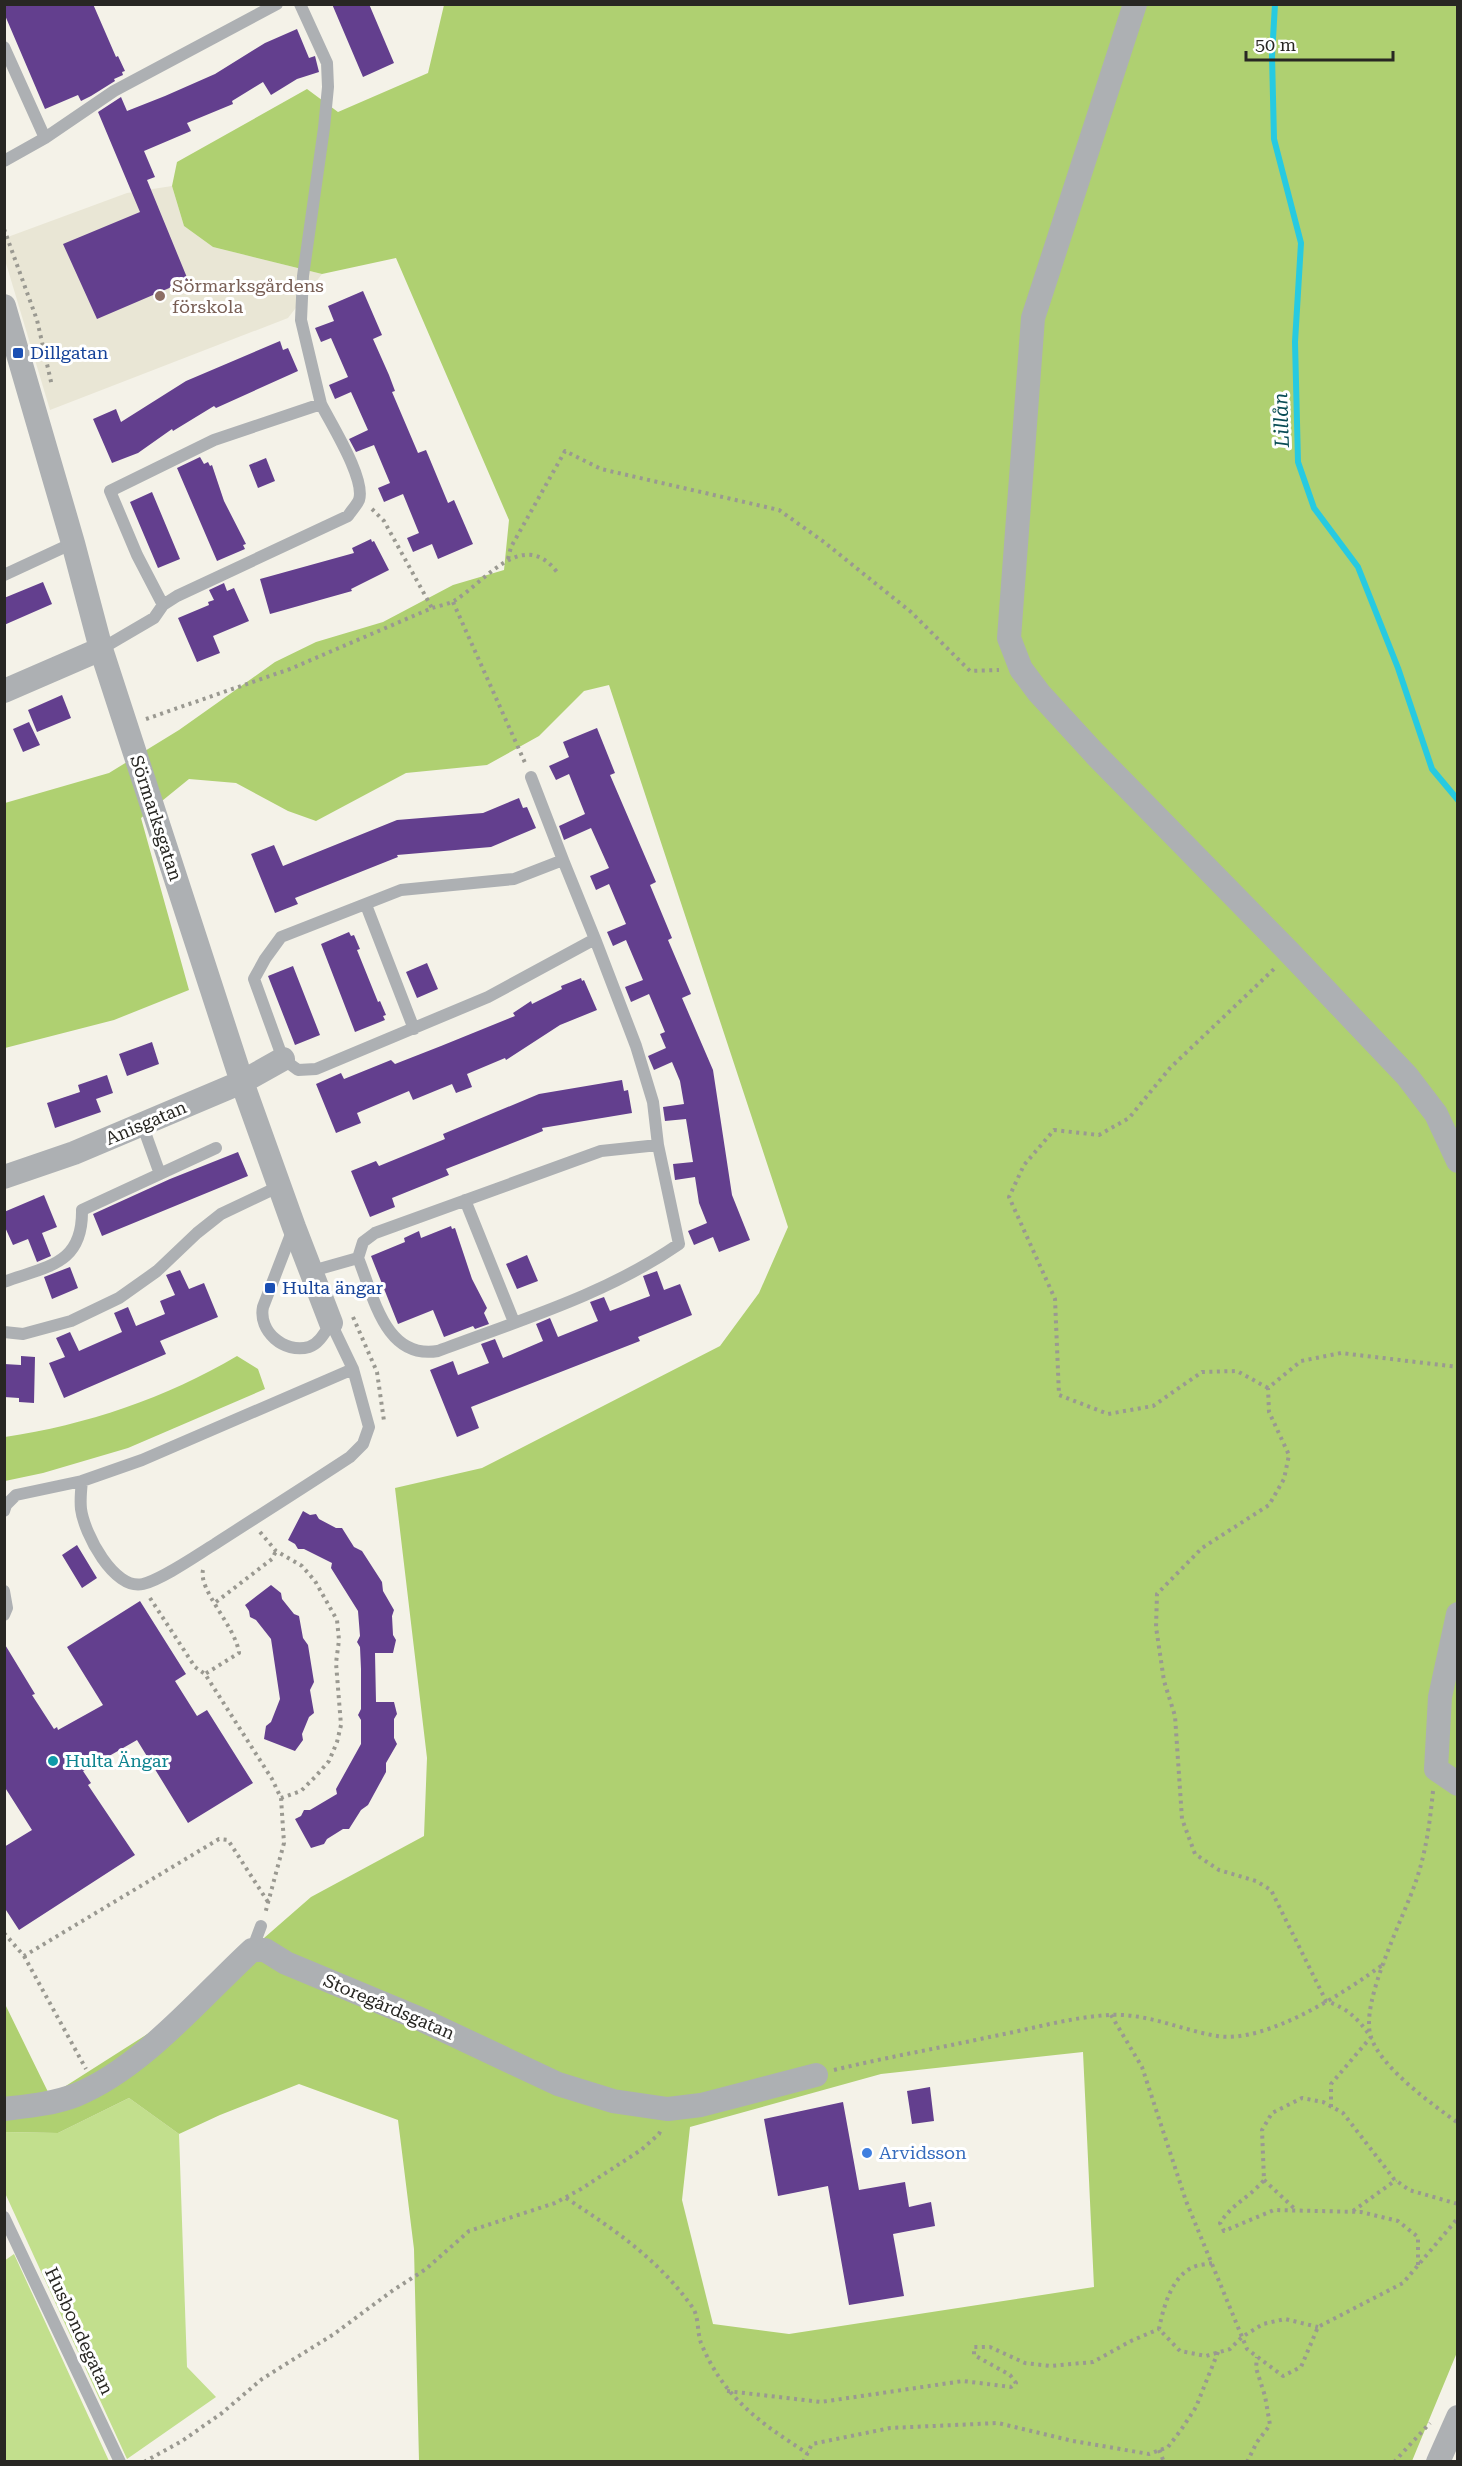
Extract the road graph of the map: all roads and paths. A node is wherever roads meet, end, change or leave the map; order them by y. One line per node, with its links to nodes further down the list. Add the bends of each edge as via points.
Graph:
1 (277, 4): 5 (lane, via 114,91)
2 (300, 4): 8 (lane, via 327,63 324,128 303,276 301,320)
3 (1135, 4): 18 (street, via 1033,318 1009,638)
4 (4, 47): 5 (lane)
5 (45, 138): 6 (lane)
6 (4, 161)
7 (4, 306): 10 (street, Sörmarksgatan)
8 (321, 404): 9 (lane, via 355,472); 15 (lane, via 214,440 110,492)
9 (359, 501): 15 (lane, via 348,516); 16 (path, via 384,521)
10 (73, 543): 13 (lane); 17 (street, Sörmarksgatan)
11 (508, 559): 12 (path, via 537,556 548,560); 14 (path); 18 (path, via 564,451 601,469 779,510 911,612 970,671)
12 (556, 572)
13 (4, 575)
14 (453, 602): 16 (path); 21 (path)
15 (163, 605): 17 (lane, via 153,618)
16 (432, 608): 20 (path, via 290,669)
17 (101, 649): 19 (street); 28 (street, Sörmarksgatan)
18 (1021, 669): 25 (street, via 1095,754)
19 (4, 691)
20 (146, 718)
21 (531, 777): 22 (lane)
22 (563, 860): 23 (lane, via 514,879 401,890); 24 (lane)
23 (366, 905): 26 (lane); 27 (lane, via 281,937 265,958 254,979)
24 (595, 939): 26 (lane, via 489,997); 30 (lane, via 636,1046 653,1102)
25 (1290, 953): 32 (street, via 1407,1076 1436,1114); 46 (path, via 1178,1061 1129,1118 1099,1135 1054,1130 1024,1165 1009,1197 1055,1299 1059,1395 1108,1414 1153,1406 1202,1372 1237,1371)
26 (414, 1029): 27 (lane, via 316,1069 298,1070)
27 (283, 1059): 28 (street, Anisgatan)
28 (242, 1082): 29 (street, Anisgatan); 35 (street, Sörmarksgatan)
29 (142, 1124): 33 (lane); 34 (street, Anisgatan)
30 (658, 1145): 36 (lane, via 602,1151); 41 (lane, via 679,1244 653,1262 596,1290)
31 (216, 1148): 33 (lane)
32 (1458, 1161)
33 (160, 1174): 40 (lane, via 82,1210 79,1242 72,1252 58,1262)
34 (4, 1177)
35 (280, 1186): 37 (street, Sörmarksgatan); 43 (lane, via 221,1214 158,1271 119,1298 71,1321 23,1334)
36 (465, 1200): 38 (lane, via 375,1233 363,1242); 41 (lane)
37 (294, 1227): 39 (street, Sörmarksgatan); 42 (lane, via 263,1306 264,1324 277,1341 297,1348 319,1341)
38 (358, 1258): 39 (lane); 41 (lane, via 389,1334 411,1350 438,1350)
39 (312, 1271): 42 (street, Sörmarksgatan)
40 (4, 1282)
41 (514, 1322)
42 (331, 1323): 45 (lane)
43 (4, 1332)
44 (1458, 1367): 46 (path, via 1341,1353 1300,1361)
45 (353, 1369): 47 (lane, via 142,1460); 52 (lane, via 369,1427 363,1444 350,1457 212,1546)
46 (1268, 1388): 67 (path, via 1269,1412 1289,1455 1284,1479 1269,1505 1202,1548 1157,1594 1156,1627 1164,1681 1175,1716 1182,1819 1195,1854 1219,1870 1256,1881 1271,1890)
47 (82, 1481): 48 (lane, via 16,1495); 52 (lane, via 81,1510 103,1559 130,1584)
48 (4, 1511)
49 (260, 1531): 50 (path)
50 (276, 1551): 54 (path, via 272,1559); 60 (path, via 302,1566 337,1620 341,1725 329,1761 301,1791)
51 (206, 1564): 54 (path, via 202,1573 204,1586)
52 (143, 1584): 57 (path, via 195,1667)
53 (4, 1591): 56 (lane)
54 (216, 1602): 57 (path, via 237,1641 238,1653)
55 (1458, 1614): 58 (street, via 1440,1697)
56 (4, 1615)
57 (205, 1674): 60 (path)
58 (1436, 1769): 59 (street); 66 (path, via 1428,1833 1417,1879)
59 (1458, 1784)
60 (281, 1798): 61 (path, via 284,1844)
61 (268, 1903): 62 (path); 65 (path, via 228,1840 219,1839)
62 (261, 1926): 64 (lane)
63 (4, 1933): 65 (path)
64 (252, 1950): 71 (street, via 131,2063); 74 (street, Storegårdsgatan, via 265,1950 286,1963 418,2018 558,2084 613,2101)
65 (24, 1956): 71 (path)
66 (1385, 1963): 67 (path); 69 (path, via 1372,1994 1368,2017)
67 (1326, 2001): 68 (path, via 1268,2030 1244,2037 1220,2037 1139,2017); 69 (path, via 1356,2017)
68 (1111, 2015): 70 (path, via 894,2055); 84 (path, via 1142,2067 1186,2201)
69 (1371, 2037): 72 (path, via 1331,2084); 75 (path, via 1412,2089)
70 (816, 2075): 74 (street, Storegårdsgatan, via 700,2105)
71 (96, 2084): 73 (street, via 77,2095 47,2104)
72 (1330, 2107): 76 (path, via 1302,2098 1272,2113 1262,2130); 77 (path, via 1343,2113)
73 (4, 2109)
74 (668, 2109): 78 (path, via 659,2134 641,2150)
75 (1458, 2123)
76 (1264, 2180): 80 (path); 80 (path, via 1230,2208 1220,2223 1224,2230 1274,2210)
77 (1396, 2180): 79 (path, via 1408,2190); 81 (path)
78 (565, 2197): 91 (path, via 634,2244 668,2277 695,2311 701,2342); 96 (path, via 469,2231 426,2269 262,2379 222,2414)
79 (1458, 2204)
80 (1297, 2211): 81 (path)
81 (1352, 2211): 85 (path, via 1398,2221 1418,2237)
82 (4, 2217): 95 (lane, Husbondegatan)
83 (1458, 2218): 85 (path)
84 (1212, 2263): 87 (path, via 1192,2267 1174,2286 1163,2306); 88 (path)
85 (1418, 2266): 86 (path, via 1403,2283)
86 (1318, 2327): 88 (path, via 1286,2319 1263,2324); 90 (path, via 1301,2367 1283,2376)
87 (1160, 2329): 89 (path, via 1180,2351 1206,2356); 91 (path, via 1093,2362 1050,2366 1025,2363 990,2347 974,2347 974,2355 1010,2374 1016,2383 1011,2387 963,2381 821,2402)
88 (1242, 2337): 89 (path, via 1230,2349); 90 (path, via 1247,2349)
89 (1218, 2352): 93 (path, via 1196,2407 1168,2447)
90 (1257, 2356): 99 (path, via 1270,2425)
91 (727, 2391): 94 (path, via 768,2428)
92 (1446, 2419): 100 (path); 101 (street)
93 (1159, 2450): 94 (path, via 1149,2454 1130,2452 998,2423 890,2428 812,2444); 98 (path)
94 (807, 2453): 97 (path)
95 (120, 2462)
96 (144, 2462)
97 (803, 2462)
98 (1164, 2462)
99 (1247, 2462)
100 (1394, 2462)
101 (1438, 2462)

